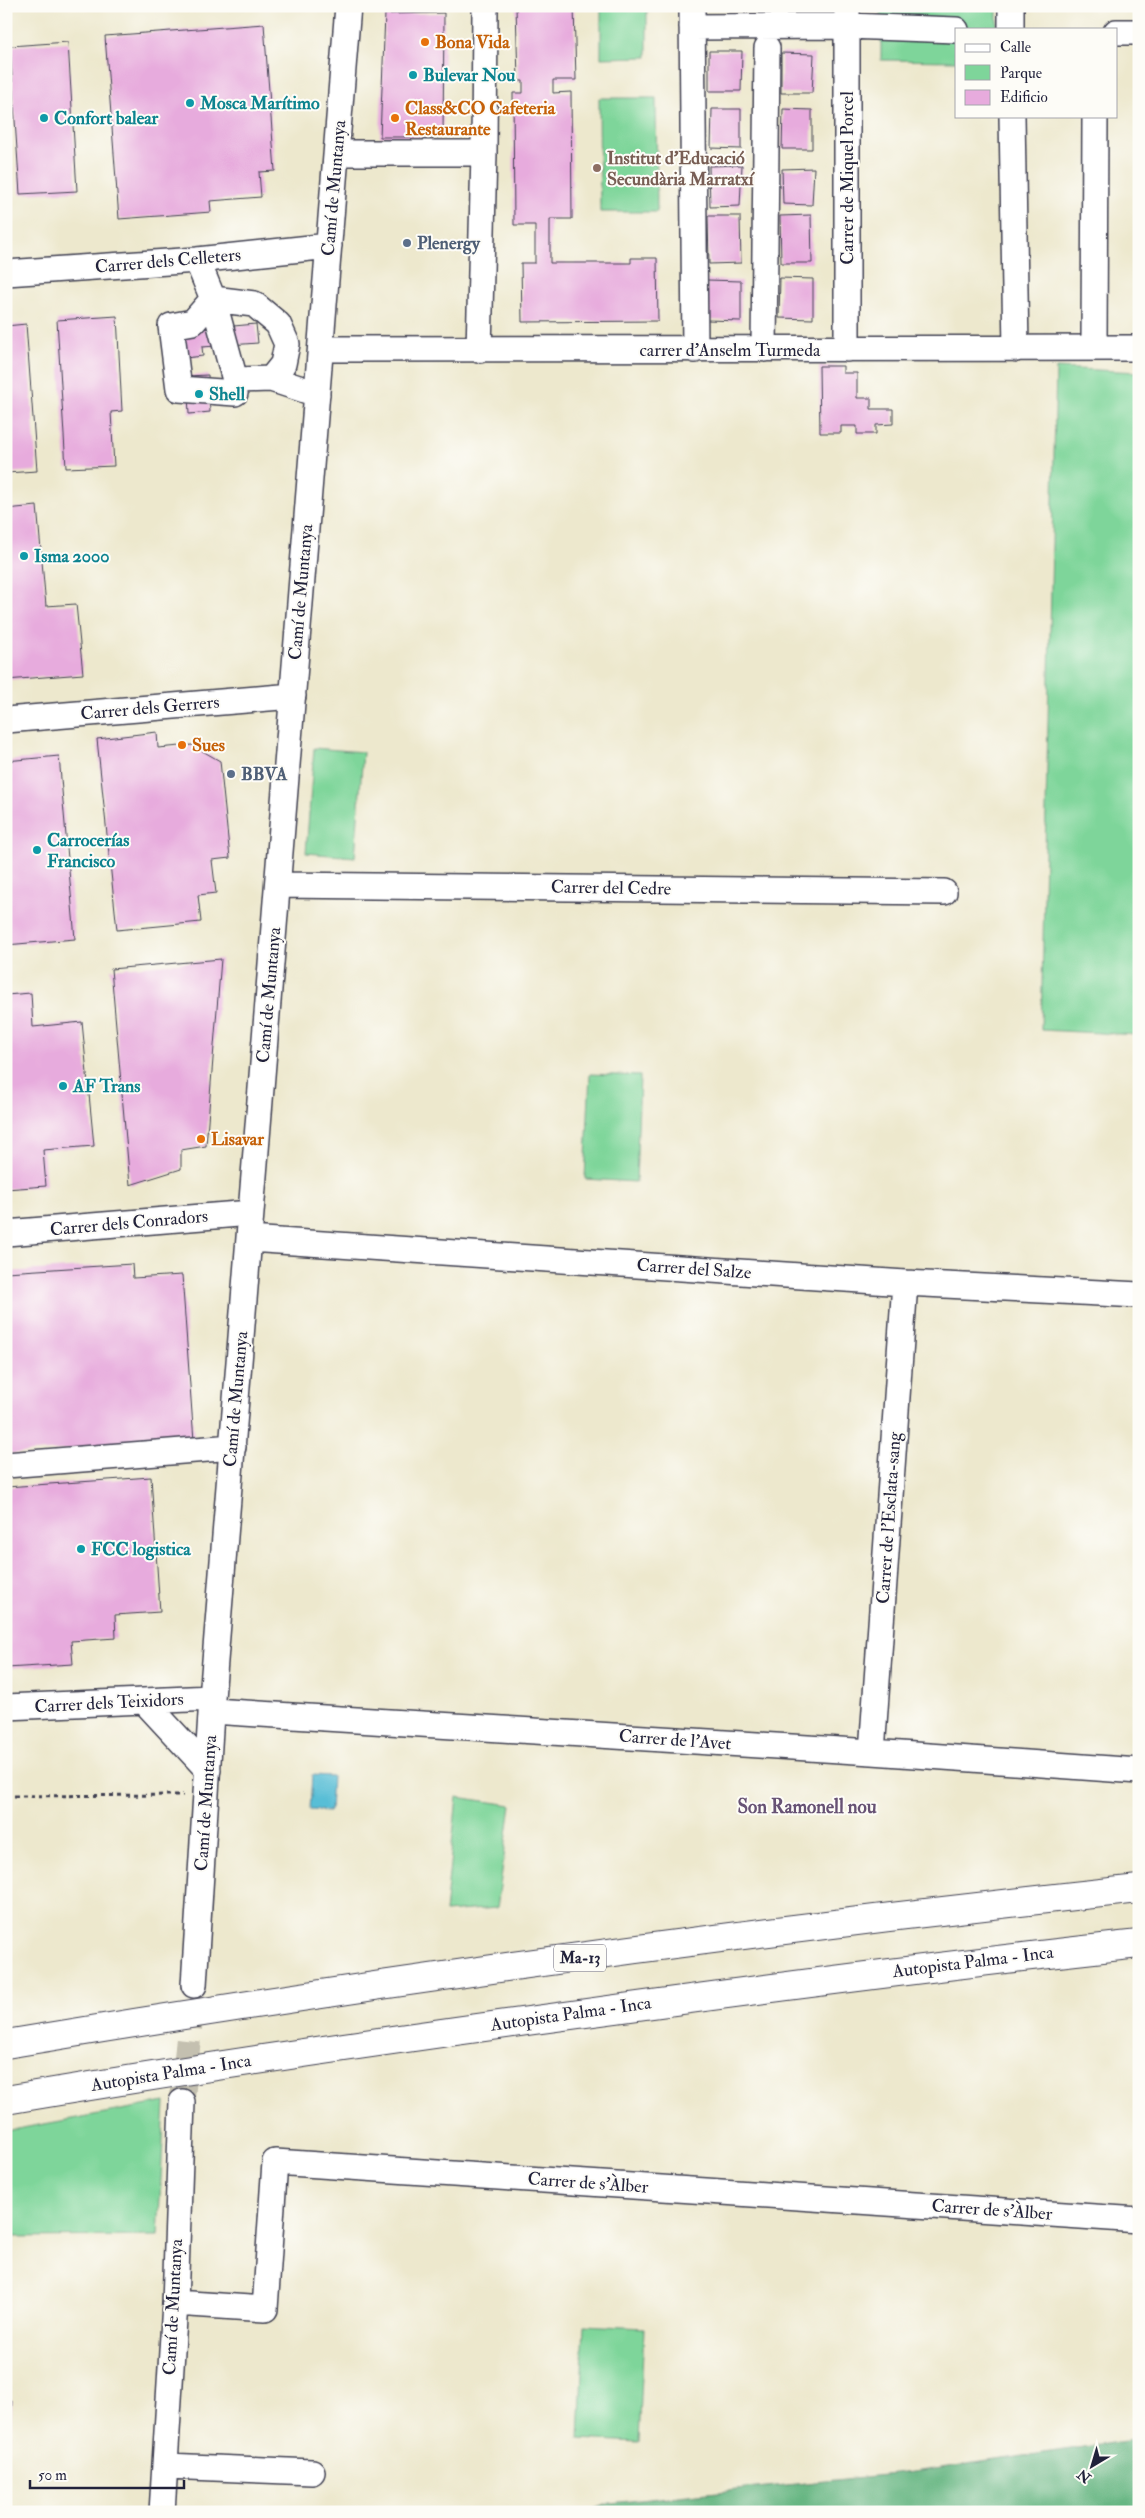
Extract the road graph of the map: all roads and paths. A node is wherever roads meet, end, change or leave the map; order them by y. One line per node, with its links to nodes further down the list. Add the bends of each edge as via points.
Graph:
1 (348, 6): 13 (street, Camí de Muntanya)
2 (484, 6): 14 (street)
3 (1011, 6): 6 (street)
4 (692, 16): 5 (street); 26 (street)
5 (847, 16): 7 (street); 23 (street, Carrer de Miquel Porcel)
6 (1011, 28)
7 (955, 30)
8 (1118, 32): 9 (street)
9 (1139, 32)
10 (767, 48): 22 (street)
11 (1012, 118): 24 (street)
12 (1095, 118): 19 (street)
13 (337, 153): 14 (street); 15 (street, Camí de Muntanya)
14 (484, 153): 25 (street)
15 (329, 246): 16 (street, Carrer dels Celleters); 21 (street, Camí de Muntanya)
16 (196, 260): 17 (street, Carrer dels Celleters); 18 (street)
17 (6, 274)
18 (213, 300): 27 (street, via 254,304 278,324 287,344 283,364); 28 (street); 28 (street, via 193,322 171,326 178,389 235,393)
19 (1094, 347): 20 (street, carrer d'Anselm Turmeda); 24 (street, carrer d'Anselm Turmeda)
20 (1139, 348)
21 (320, 349): 25 (street, carrer d'Anselm Turmeda); 29 (street, Camí de Muntanya)
22 (764, 349): 23 (street, carrer d'Anselm Turmeda); 26 (street, carrer d'Anselm Turmeda)
23 (848, 349): 24 (street, carrer d'Anselm Turmeda)
24 (1016, 349)
25 (478, 350): 26 (street, carrer d'Anselm Turmeda)
26 (695, 350)
27 (271, 379): 28 (street); 29 (street)
28 (235, 380)
29 (317, 394): 30 (street, Camí de Muntanya)
30 (293, 696): 31 (street, Carrer dels Gerrers); 32 (street, Camí de Muntanya)
31 (6, 720)
32 (278, 885): 33 (street, Carrer del Cedre); 34 (street, Camí de Muntanya)
33 (944, 892)
34 (251, 1213): 35 (street, Carrer dels Conradors); 36 (street, Camí de Muntanya)
35 (6, 1233)
36 (249, 1239): 37 (street, Carrer del Salze); 39 (street, Camí de Muntanya)
37 (906, 1284): 38 (street, Carrer del Salze); 44 (street, Carrer de l'Esclata-sang)
38 (1139, 1295)
39 (233, 1446): 40 (street); 42 (street, Camí de Muntanya)
40 (6, 1465)
41 (144, 1701): 42 (street, Carrer dels Teixidors); 43 (street, Carrer dels Teixidors); 45 (street)
42 (212, 1705): 44 (street, Carrer de l'Avet); 45 (street, Camí de Muntanya)
43 (6, 1708)
44 (872, 1752): 46 (street, Carrer de l'Avet)
45 (208, 1770): 47 (street, Camí de Muntanya)
46 (1139, 1771)
47 (206, 1795): 48 (path); 51 (street, Camí de Muntanya)
48 (6, 1796)
49 (1139, 1889): 52 (highway, Ma-13, via 488,1971)
50 (1139, 1944): 53 (highway, Autopista Palma - Inca, via 965,1962 652,2003 148,2076)
51 (194, 1985)
52 (12, 2042)
53 (6, 2100)
54 (182, 2102): 56 (street, Camí de Muntanya)
55 (1139, 2220): 56 (street, Carrer de s'Àlber, via 274,2162 265,2309)
56 (175, 2303): 57 (street, Camí de Muntanya)
57 (166, 2466): 58 (street); 59 (street, Camí de Muntanya)
58 (312, 2472)
59 (162, 2512)

